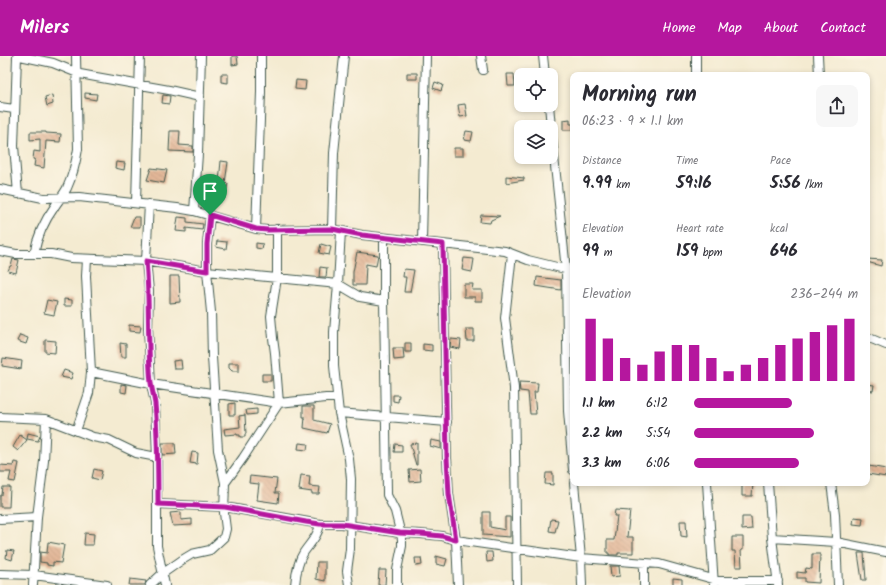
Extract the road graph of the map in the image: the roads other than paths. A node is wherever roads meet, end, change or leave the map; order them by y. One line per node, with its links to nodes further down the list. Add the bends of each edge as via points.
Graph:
1 (17, 56): 21 (street)
2 (20, 56): 15 (street, via 53,63)
3 (76, 56): 15 (street)
4 (140, 56): 18 (street)
5 (201, 56): 19 (street)
6 (260, 56): 30 (street)
7 (344, 56): 32 (street, via 334,153)
8 (426, 56): 35 (street)
9 (481, 56): 14 (street)
10 (543, 56): 13 (street)
11 (696, 56): 16 (street)
12 (818, 56): 17 (street)
13 (544, 68)
14 (483, 70)
15 (77, 72): 18 (street); 25 (street, via 78,149 71,179)
16 (696, 72)
17 (819, 72)
18 (140, 86): 19 (street); 26 (street)
19 (200, 97): 28 (street)
20 (0, 107): 21 (street)
21 (14, 109): 24 (street)
22 (556, 164): 43 (street)
23 (0, 189): 24 (street)
24 (18, 194): 25 (street)
25 (60, 198): 26 (street, via 79,197); 38 (street, via 40,234)
26 (136, 203): 27 (street)
27 (149, 204): 28 (street); 41 (street)
28 (194, 210): 29 (street)
29 (210, 215): 30 (street); 42 (street)
30 (256, 229): 31 (street)
31 (277, 229): 32 (street); 44 (street)
32 (332, 229): 33 (street)
33 (341, 231): 34 (street); 45 (street)
34 (384, 238): 35 (street); 46 (street)
35 (422, 242): 36 (street)
36 (443, 244): 39 (street); 58 (street)
37 (0, 251): 38 (street)
38 (34, 254): 40 (street)
39 (512, 254): 43 (street); 77 (street, via 505,318 514,388)
40 (87, 259): 41 (street); 49 (street)
41 (146, 261): 42 (street); 50 (street)
42 (207, 271): 44 (street); 51 (street)
43 (570, 271): 60 (street)
44 (277, 278): 45 (street); 53 (street, via 271,316 276,353)
45 (338, 284): 46 (street, via 360,298); 52 (street, via 334,332)
46 (384, 301): 56 (street)
47 (870, 338): 48 (street)
48 (886, 345)
49 (91, 372): 50 (street); 59 (street, via 89,393)
50 (151, 384): 51 (street); 61 (street, via 155,403)
51 (215, 392): 53 (street); 62 (street, via 218,450)
52 (337, 398): 53 (street); 54 (street)
53 (278, 403): 62 (street)
54 (339, 413): 56 (street); 72 (street, via 349,459)
55 (0, 417): 57 (street)
56 (385, 417): 58 (street); 73 (street, via 387,495 396,511)
57 (46, 419): 59 (street); 69 (street)
58 (447, 422): 75 (street, via 449,494)
59 (76, 430): 61 (street, via 109,440 136,453)
60 (570, 434)
61 (157, 457): 67 (street)
62 (225, 484): 68 (street)
63 (574, 486): 79 (street)
64 (707, 486): 84 (street)
65 (768, 486): 74 (street)
66 (832, 486): 76 (street)
67 (158, 504): 68 (street); 82 (street, via 157,546)
68 (225, 507): 71 (street); 82 (street, via 226,529 221,542 210,550 192,554)
69 (37, 517): 70 (street); 83 (street)
70 (0, 519)
71 (320, 524): 72 (street); 90 (street, via 316,536 297,567)
72 (351, 526): 73 (street); 91 (street, via 347,571)
73 (400, 533): 75 (street, via 442,536); 92 (street, via 402,546)
74 (772, 538): 76 (street); 85 (street)
75 (456, 540): 77 (street); 93 (street)
76 (836, 542): 78 (street); 97 (street)
77 (516, 548): 79 (street); 94 (street)
78 (886, 552)
79 (581, 558): 80 (street); 95 (street)
80 (644, 563): 84 (street, via 659,564); 96 (street)
81 (0, 574): 83 (street)
82 (162, 574): 88 (street); 89 (street)
83 (34, 575): 86 (street); 87 (street)
84 (714, 582): 85 (street)
85 (778, 583)
86 (33, 585)
87 (107, 585)
88 (150, 585)
89 (165, 585)
90 (295, 585)
91 (349, 585)
92 (397, 585)
93 (458, 585)
94 (517, 585)
95 (582, 585)
96 (644, 585)
97 (838, 585)

